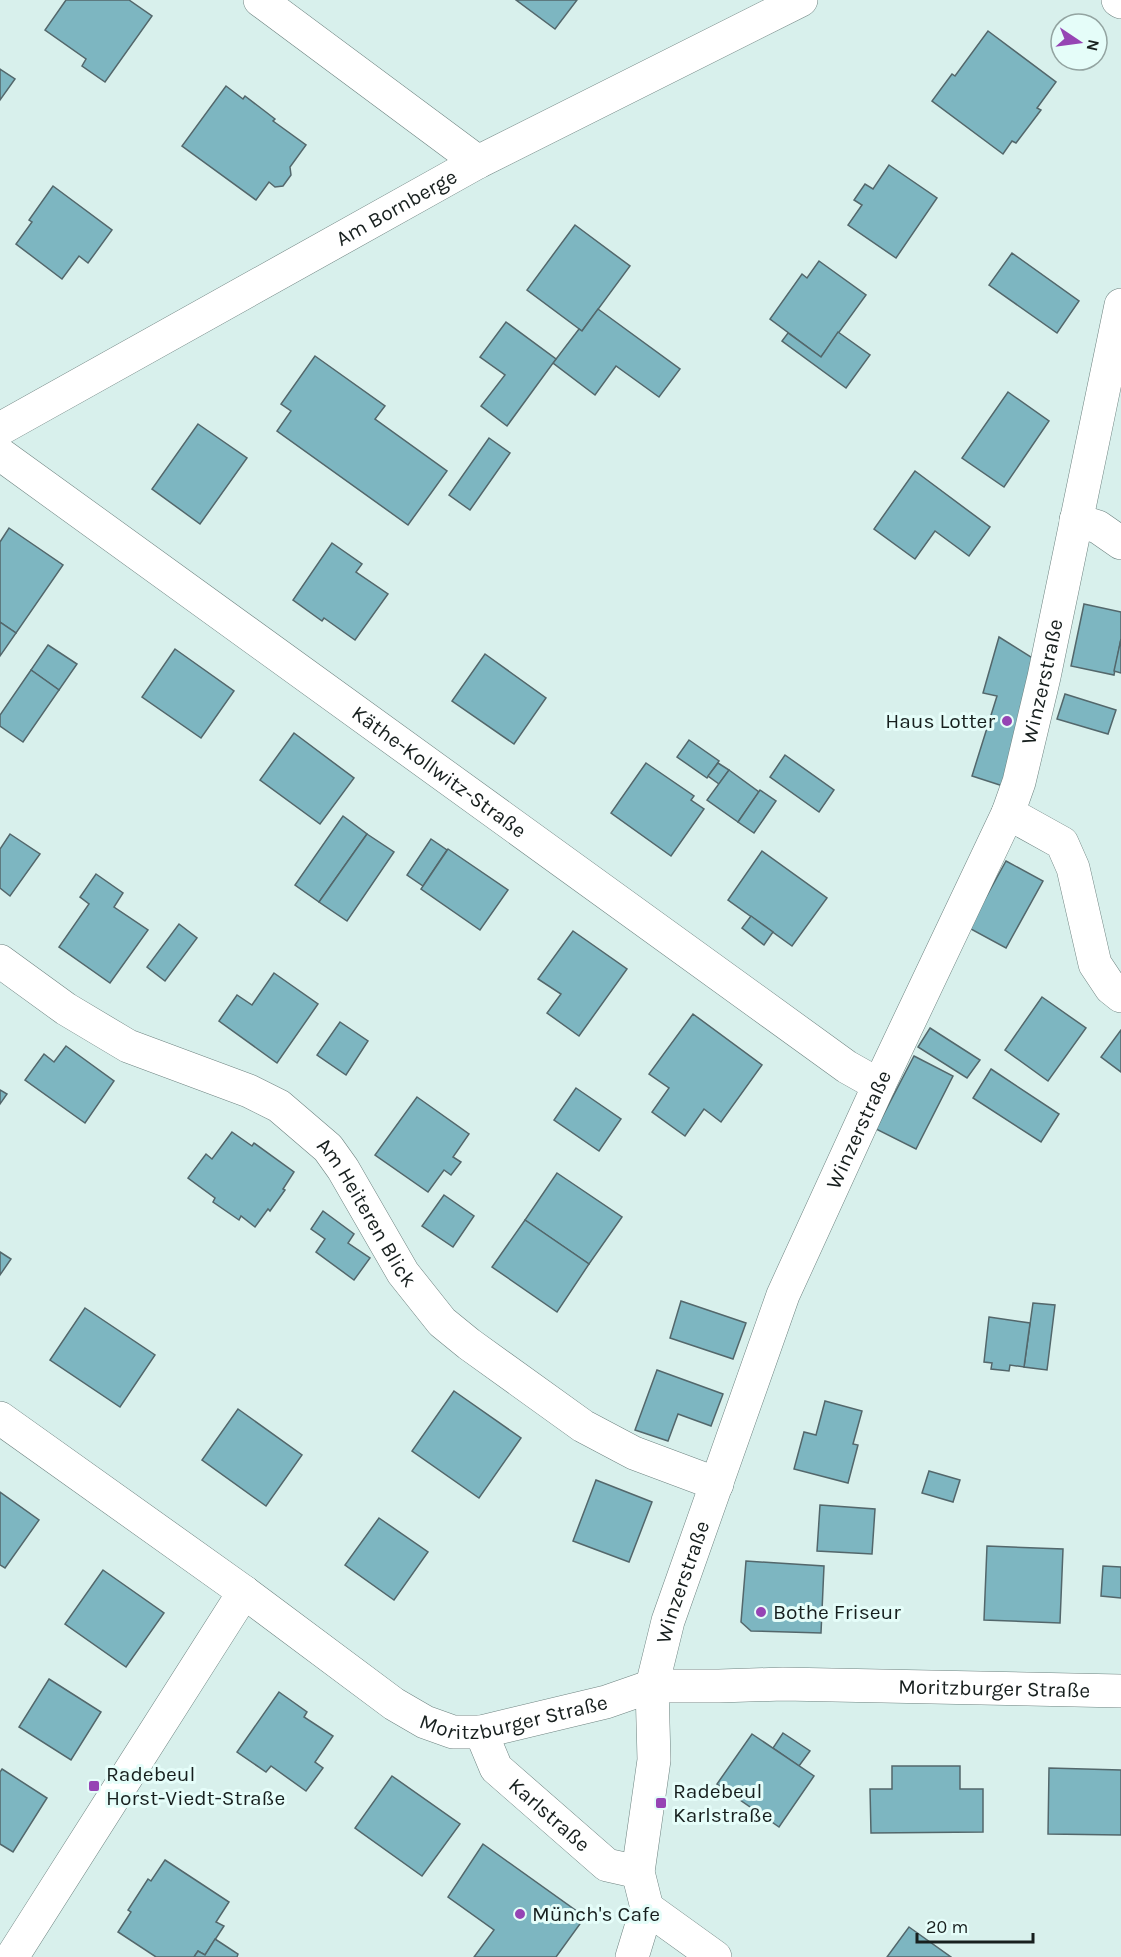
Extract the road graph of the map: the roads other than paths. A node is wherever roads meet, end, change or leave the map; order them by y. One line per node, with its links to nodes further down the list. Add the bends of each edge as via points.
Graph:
1 (260, 0): 3 (street)
2 (801, 0): 3 (street, Am Bornberge)
3 (477, 162): 5 (street, Am Bornberge)
4 (1121, 305): 7 (street, Winzerstraße)
5 (0, 429)
6 (0, 454): 12 (street, Käthe-Kollwitz-Straße, via 847,1067)
7 (1076, 520): 8 (street, via 1098,527); 9 (street, Winzerstraße, via 1020,782)
8 (1121, 543)
9 (1008, 813): 11 (street, via 1062,843 1073,868 1095,964); 12 (street, Winzerstraße)
10 (0, 961): 14 (street, Am Heiteren Blick, via 66,1009 128,1046 279,1106 328,1148 403,1273 442,1322 583,1426 634,1453)
11 (1121, 996)
12 (879, 1085): 14 (street, Winzerstraße, via 783,1295)
13 (0, 1418): 15 (street, Moritzburger Straße)
14 (717, 1484): 16 (street, Winzerstraße, via 668,1621)
15 (244, 1592): 18 (street, Moritzburger Straße, via 394,1704 453,1732); 21 (street)
16 (652, 1686): 17 (street, Moritzburger Straße, via 814,1684); 18 (street, Moritzburger Straße, via 606,1702); 19 (street, Winzerstraße, via 654,1760)
17 (1121, 1691)
18 (481, 1732): 19 (street, Karlstraße, via 496,1768 607,1865)
19 (638, 1872): 20 (street, Winzerstraße)
20 (647, 1908): 22 (street); 23 (street)
21 (12, 1957)
22 (632, 1957)
23 (715, 1957)

